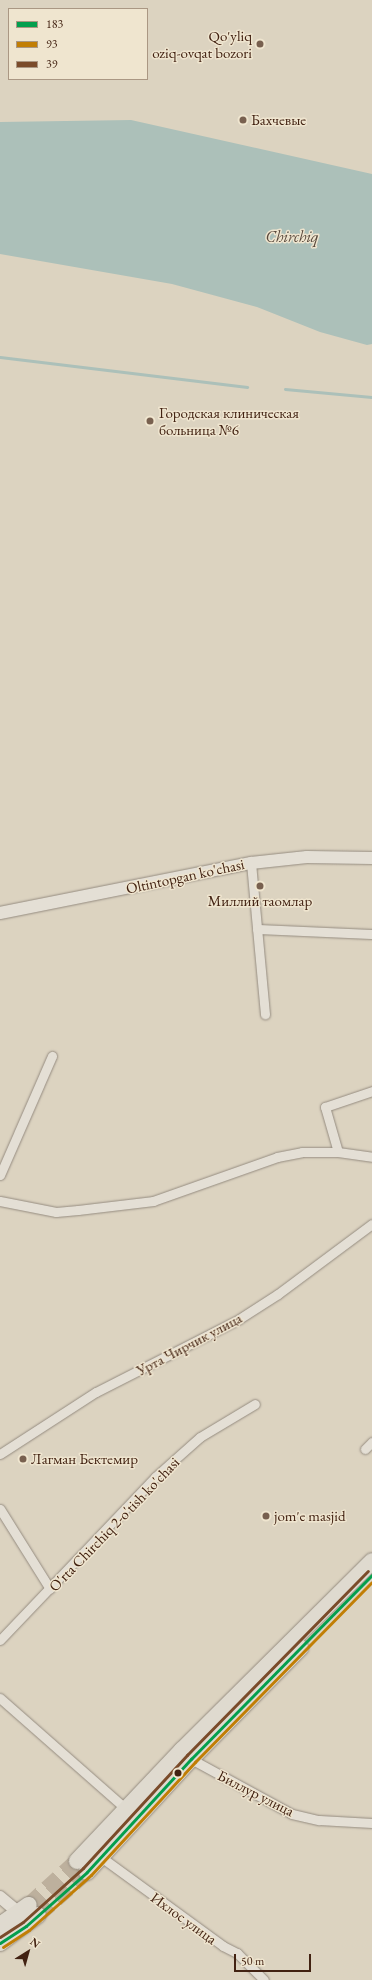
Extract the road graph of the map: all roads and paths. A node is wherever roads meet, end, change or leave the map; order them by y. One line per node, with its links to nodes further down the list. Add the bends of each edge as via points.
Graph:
1 (372, 858): 2 (street, Oltintopgan ko'chasi, via 307,857)
2 (251, 862): 3 (street, Oltintopgan ko'chasi); 4 (street)
3 (0, 913)
4 (257, 929): 5 (street); 6 (street)
5 (372, 934)
6 (265, 1014)
7 (52, 1056): 11 (street)
8 (372, 1091): 9 (street, via 325,1107)
9 (338, 1152): 10 (street); 12 (street, via 302,1152 277,1157 153,1201 56,1212)
10 (372, 1157)
11 (0, 1175)
12 (0, 1201)
13 (372, 1224): 17 (street, Урта Чирчик улица, via 239,1320 96,1392)
14 (255, 1404): 21 (street, O'rta Chirchiq 2-o'tish ko'chasi, via 200,1437 155,1477)
15 (372, 1442): 16 (street)
16 (365, 1449)
17 (0, 1454)
18 (0, 1509): 21 (street)
19 (372, 1561): 25 (highway, via 182,1750)
20 (372, 1575): 24 (highway)
21 (50, 1589): 22 (street, O'rta Chirchiq 2-o'tish ko'chasi)
22 (0, 1640)
23 (0, 1698): 25 (street)
24 (191, 1759): 26 (street, Биллур улица, via 292,1814 326,1821); 27 (highway)
25 (127, 1810): 27 (highway, via 82,1867)
26 (372, 1823)
27 (102, 1857): 32 (street, Ихлос улица, via 223,1946 237,1953)
28 (0, 1897): 29 (street)
29 (29, 1911): 30 (highway); 31 (highway)
30 (0, 1924)
31 (0, 1943)
32 (264, 1980)

